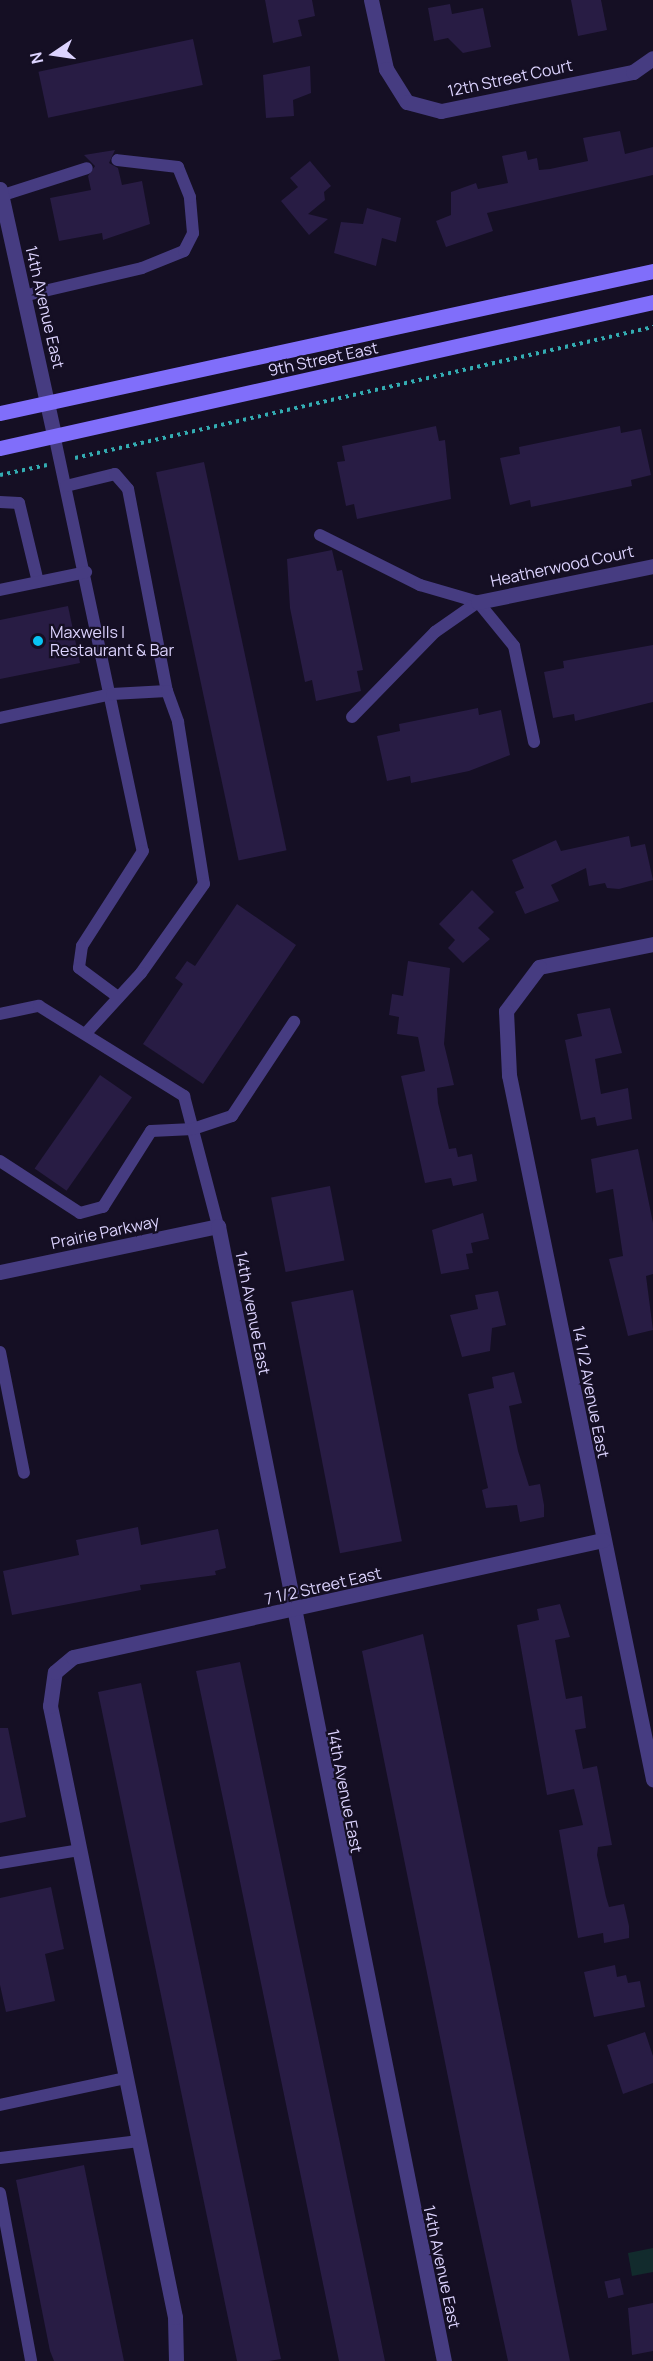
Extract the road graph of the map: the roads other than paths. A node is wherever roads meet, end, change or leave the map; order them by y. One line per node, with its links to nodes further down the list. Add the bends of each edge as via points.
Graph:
1 (371, 0): 2 (street, 12th Street Court, via 386,69 407,102 441,111 633,72)
2 (653, 58)
3 (117, 160): 7 (lane, via 178,167 190,197 192,221 184,251 142,268)
4 (87, 168): 5 (lane)
5 (0, 193): 7 (street, 14th Avenue East)
6 (653, 271): 9 (main road, 9th Street East)
7 (23, 296): 9 (street, 14th Avenue East)
8 (653, 302): 11 (main road, 9th Street East)
9 (48, 403): 10 (main road, 9th Street East); 11 (street, 14th Avenue East)
10 (0, 413)
11 (54, 434): 12 (main road, 9th Street East); 13 (lane)
12 (0, 448)
13 (66, 486): 17 (lane); 21 (lane, via 114,474 128,489)
14 (0, 502): 18 (lane, via 19,502)
15 (320, 535): 20 (lane, via 420,585)
16 (653, 566): 20 (street, Heatherwood Court)
17 (86, 572): 18 (lane); 22 (lane)
18 (38, 582): 19 (lane)
19 (0, 590)
20 (478, 602): 23 (lane, via 435,632); 25 (lane, via 514,646)
21 (167, 691): 22 (lane); 27 (lane, via 198,820 204,884)
22 (112, 694): 24 (lane); 27 (lane, via 143,850 82,946 79,968)
23 (352, 717)
24 (0, 718)
25 (534, 742)
26 (653, 944): 37 (street, 14 1/2 Avenue East, via 539,967 506,1011 509,1075)
27 (118, 997): 30 (lane)
28 (0, 1014): 30 (lane, via 39,1006)
29 (294, 1022): 31 (lane, via 232,1116)
30 (86, 1033): 31 (lane, via 184,1096)
31 (193, 1129): 32 (lane, via 151,1131 103,1207 80,1213); 33 (lane)
32 (0, 1161)
33 (218, 1226): 34 (street, Prairie Parkway); 38 (street, 14th Avenue East)
34 (0, 1272)
35 (0, 1352): 36 (lane)
36 (24, 1473)
37 (603, 1540): 38 (street, 7 1/2 Street East); 39 (street, 14 1/2 Avenue East)
38 (292, 1612): 40 (street, 7 1/2 Street East, via 73,1657 55,1672 50,1706); 49 (street, 14th Avenue East)
39 (653, 1779)
40 (79, 1850): 41 (lane); 42 (street)
41 (0, 1863)
42 (126, 2078): 43 (lane); 44 (street)
43 (0, 2105)
44 (139, 2141): 45 (lane); 48 (street, via 175,2317)
45 (0, 2158)
46 (0, 2193): 47 (lane)
47 (32, 2361)
48 (176, 2361)
49 (444, 2361)

